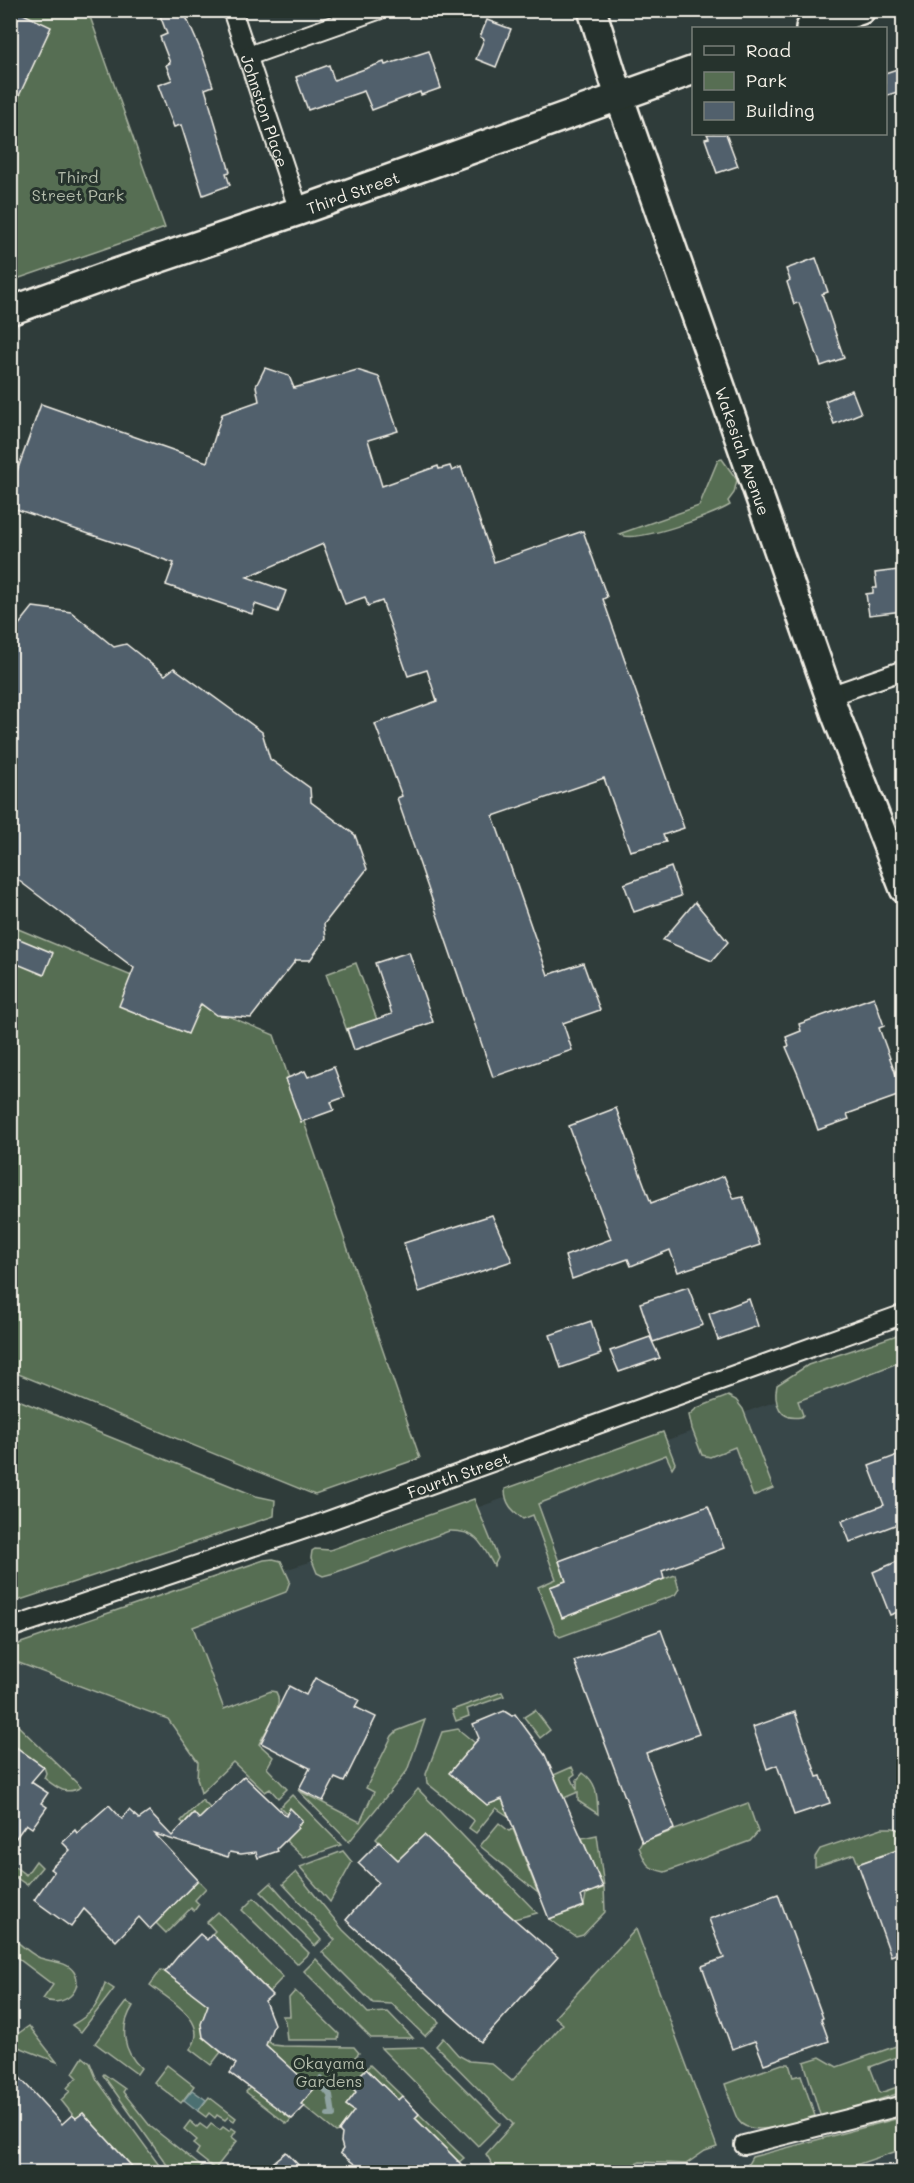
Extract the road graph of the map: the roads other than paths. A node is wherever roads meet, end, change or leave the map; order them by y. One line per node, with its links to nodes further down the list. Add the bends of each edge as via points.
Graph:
1 (232, 10): 6 (street, Johnston Place)
2 (378, 10): 6 (street)
3 (592, 10): 8 (main road, Wakesiah Avenue)
4 (861, 10): 5 (main road)
5 (813, 27)
6 (248, 56): 9 (street, Johnston Place)
7 (692, 70): 8 (main road, Third Street)
8 (619, 96): 9 (main road, Third Street); 12 (main road, Wakesiah Avenue)
9 (299, 211): 10 (main road, Third Street)
10 (10, 311)
11 (903, 670): 12 (street)
12 (829, 696): 13 (main road, Wakesiah Avenue)
13 (903, 889)
14 (903, 1314): 15 (street, Fourth Street, via 311,1527)
15 (10, 1628)
16 (903, 2105): 17 (street)
17 (744, 2145)

